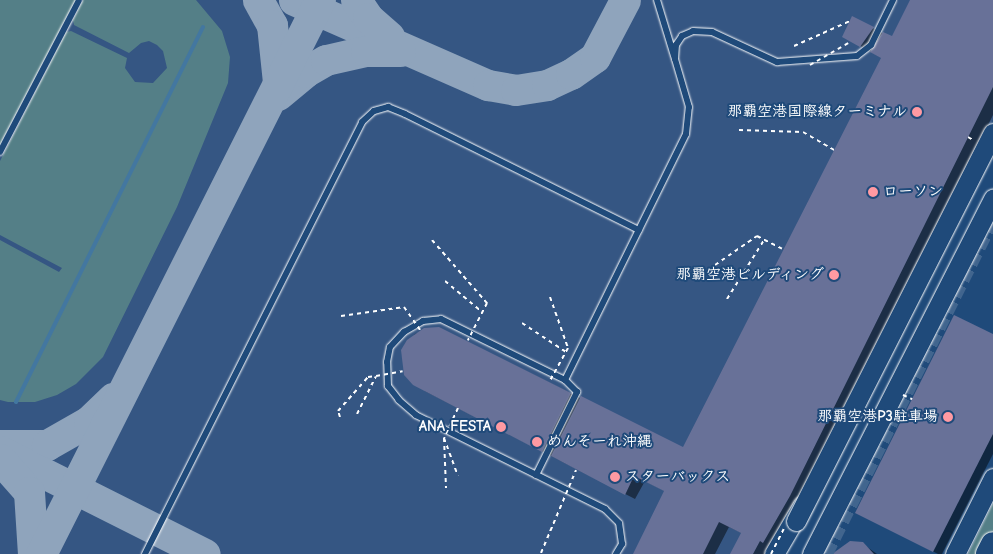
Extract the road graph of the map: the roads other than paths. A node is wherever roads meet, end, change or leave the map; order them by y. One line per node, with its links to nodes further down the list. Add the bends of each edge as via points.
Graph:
1 (79, 0): 7 (lane)
2 (657, 0): 4 (lane)
3 (893, 0): 4 (lane, via 871,45 857,56 777,62 704,30 682,36 676,45)
4 (675, 59): 9 (lane, via 689,107 686,134)
5 (993, 133): 13 (street, bridge)
6 (993, 149): 17 (street, via 839,454 803,496)
7 (0, 152)
8 (993, 198): 20 (street)
9 (639, 230): 10 (lane); 15 (lane, via 405,114 388,107 374,110 362,122)
10 (565, 380): 11 (lane, via 578,392); 11 (lane, via 441,320 423,321 404,332 390,347 388,386 416,415)
11 (536, 475): 16 (lane, via 605,509 619,523 622,544)
12 (993, 478): 21 (street)
13 (796, 522): 18 (street); 19 (street)
14 (993, 544): 22 (highway)
15 (145, 554)
16 (616, 554)
17 (774, 554)
18 (780, 554)
19 (786, 554)
20 (812, 554)
21 (954, 554)
22 (988, 554)

